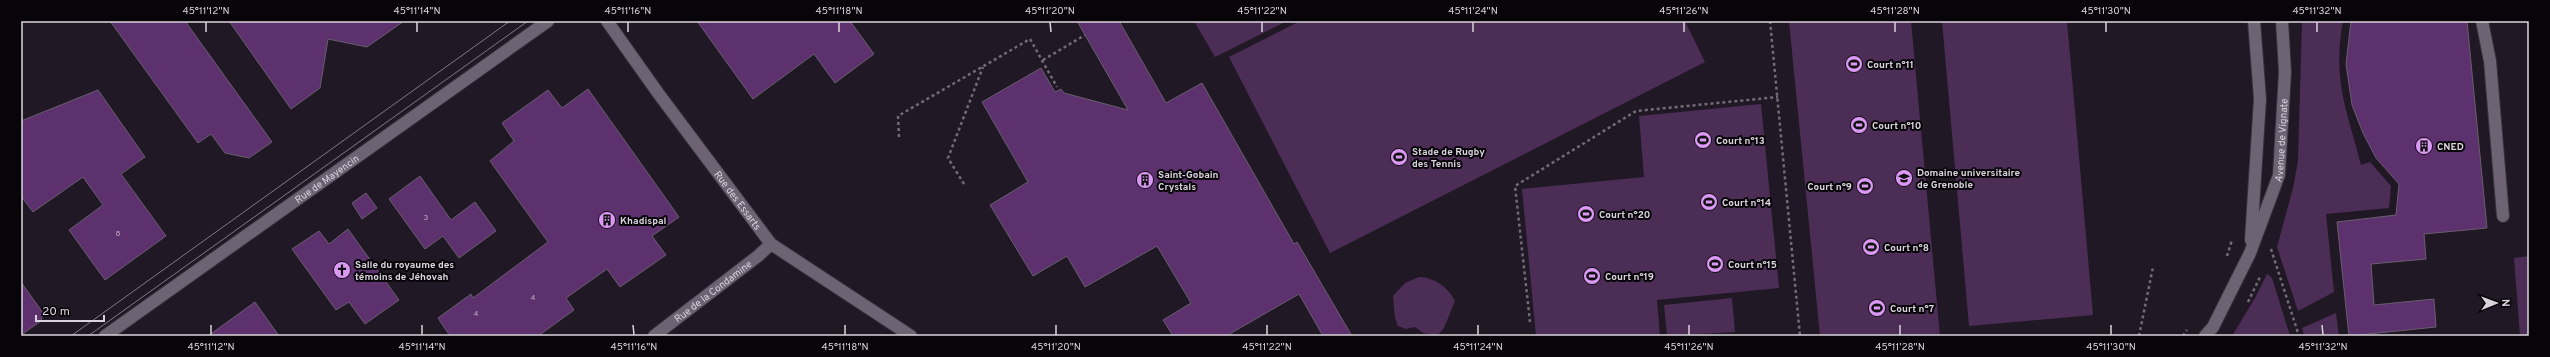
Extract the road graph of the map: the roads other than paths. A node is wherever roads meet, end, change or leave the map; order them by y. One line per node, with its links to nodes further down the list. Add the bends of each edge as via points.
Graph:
1 (548, 21): 9 (street, Rue de Mayencin)
2 (606, 21): 7 (street, Rue des Essarts)
3 (2254, 21): 8 (street, Avenue de Vignate, via 2260,99)
4 (2282, 21): 8 (street, Avenue de Vignate, via 2285,72 2280,175)
5 (2482, 21): 6 (street, via 2490,61)
6 (2503, 216)
7 (771, 244): 10 (street, Rue de la Condamine); 11 (street, Rue des Essarts)
8 (2250, 253): 12 (street, Avenue de Vignate, via 2213,326)
9 (105, 336)
10 (654, 336)
11 (911, 336)
12 (2205, 336)

